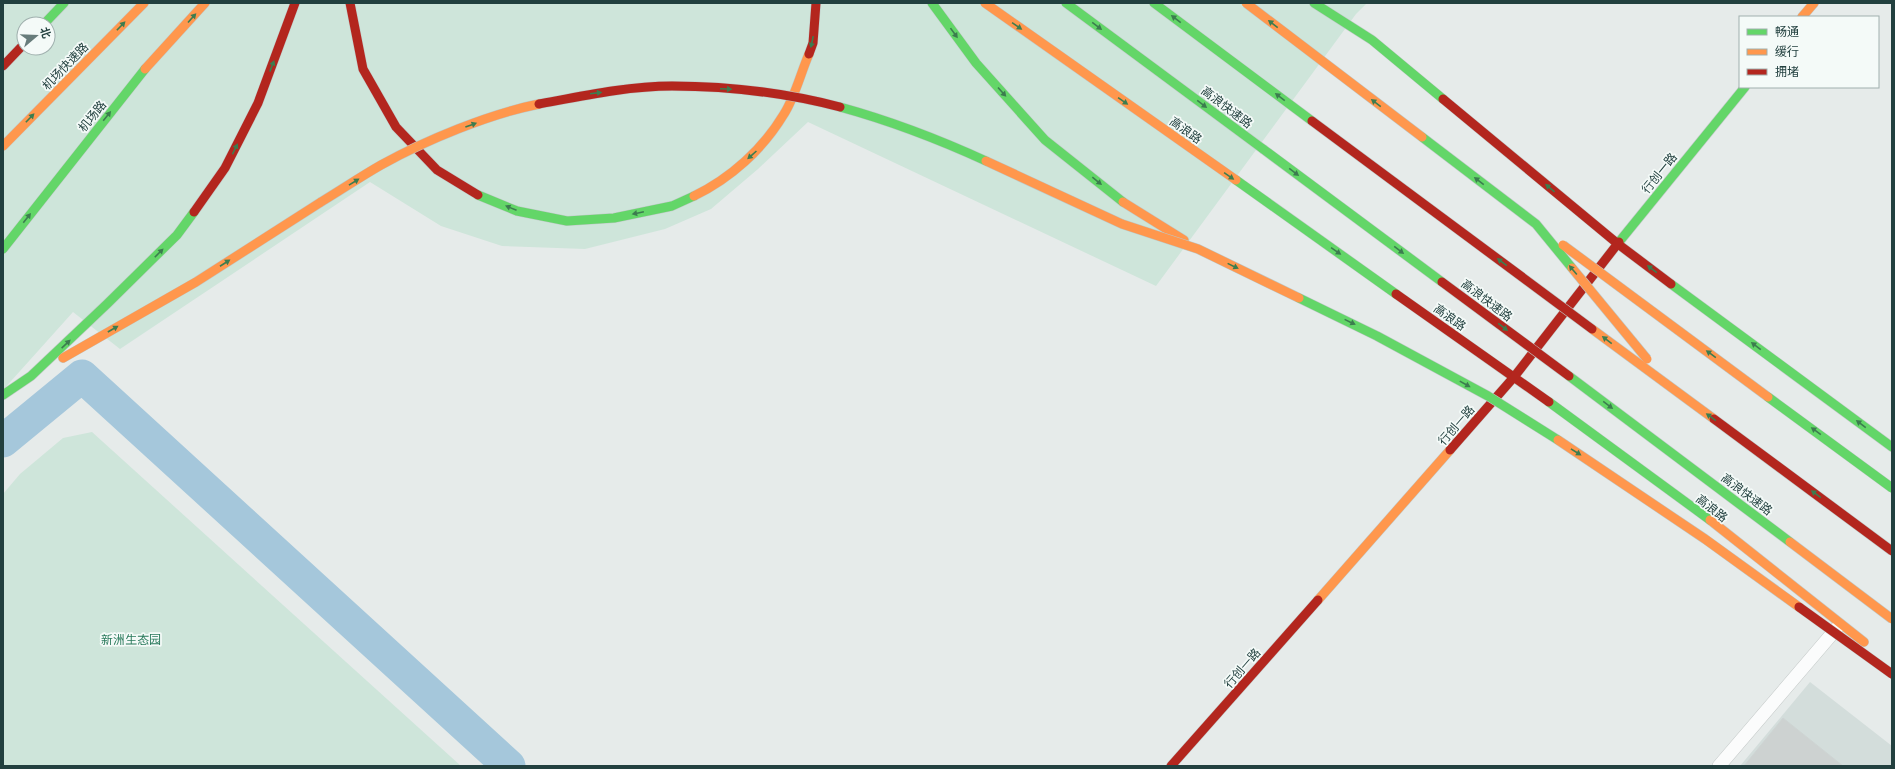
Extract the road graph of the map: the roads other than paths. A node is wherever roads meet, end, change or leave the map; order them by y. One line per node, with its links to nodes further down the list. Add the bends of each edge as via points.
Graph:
1 (64, 3): 14 (main road)
2 (144, 3): 19 (main road, 机场快速路, one-way to 2)
3 (205, 3): 22 (main road, 机场路, one-way to 3, via 148,66)
4 (295, 3): 24 (main road, one-way to 4, via 177,235 225,168 258,103)
5 (350, 3): 6 (main road, one-way to 5, bridge, via 813,43 784,113 756,152 715,186 672,206 614,218 567,221 517,211 474,193 437,170 396,127 363,69)
6 (816, 3)
7 (932, 3): 23 (main road, one-way to 23, bridge, via 976,63 1045,140 1121,201)
8 (986, 3): 25 (main road, 高浪路, one-way to 25)
9 (1066, 3): 33 (main road, 高浪快速路, one-way to 33, bridge)
10 (1154, 3): 26 (main road, one-way to 10, bridge)
11 (1246, 3): 20 (main road, one-way to 11, bridge)
12 (1314, 3): 21 (main road, one-way to 12, via 1372,40)
13 (1814, 3): 15 (main road)
14 (52, 16)
15 (1803, 16)
16 (16, 52): 17 (main road)
17 (3, 66)
18 (1744, 88): 21 (main road, 行创一路)
19 (3, 146)
20 (1536, 224): 26 (main road, one-way to 20, bridge); 29 (main road, one-way to 20, bridge)
21 (1618, 244): 25 (main road, 行创一路); 28 (main road, one-way to 21)
22 (3, 249)
23 (1198, 249): 24 (main road, one-way to 23, bridge, via 196,282 381,165 441,136 519,108 595,93 671,86 742,90 816,101 884,119 960,148 1122,224); 36 (main road, one-way to 36, bridge, via 1378,336 1488,396 1686,526)
24 (31, 376): 27 (main road)
25 (1514, 377): 34 (main road, 高浪路, via 1707,518); 37 (main road, 行创一路)
26 (1670, 386): 30 (main road, one-way to 26, bridge)
27 (3, 395)
28 (1892, 447)
29 (1892, 488)
30 (1834, 508): 31 (main road, bridge); 32 (main road, bridge)
31 (1886, 534)
32 (1892, 551)
33 (1892, 619)
34 (1841, 624): 35 (main road, 高浪路); 38 (lane)
35 (1892, 663)
36 (1892, 674)
37 (1171, 766)
38 (1719, 766)

